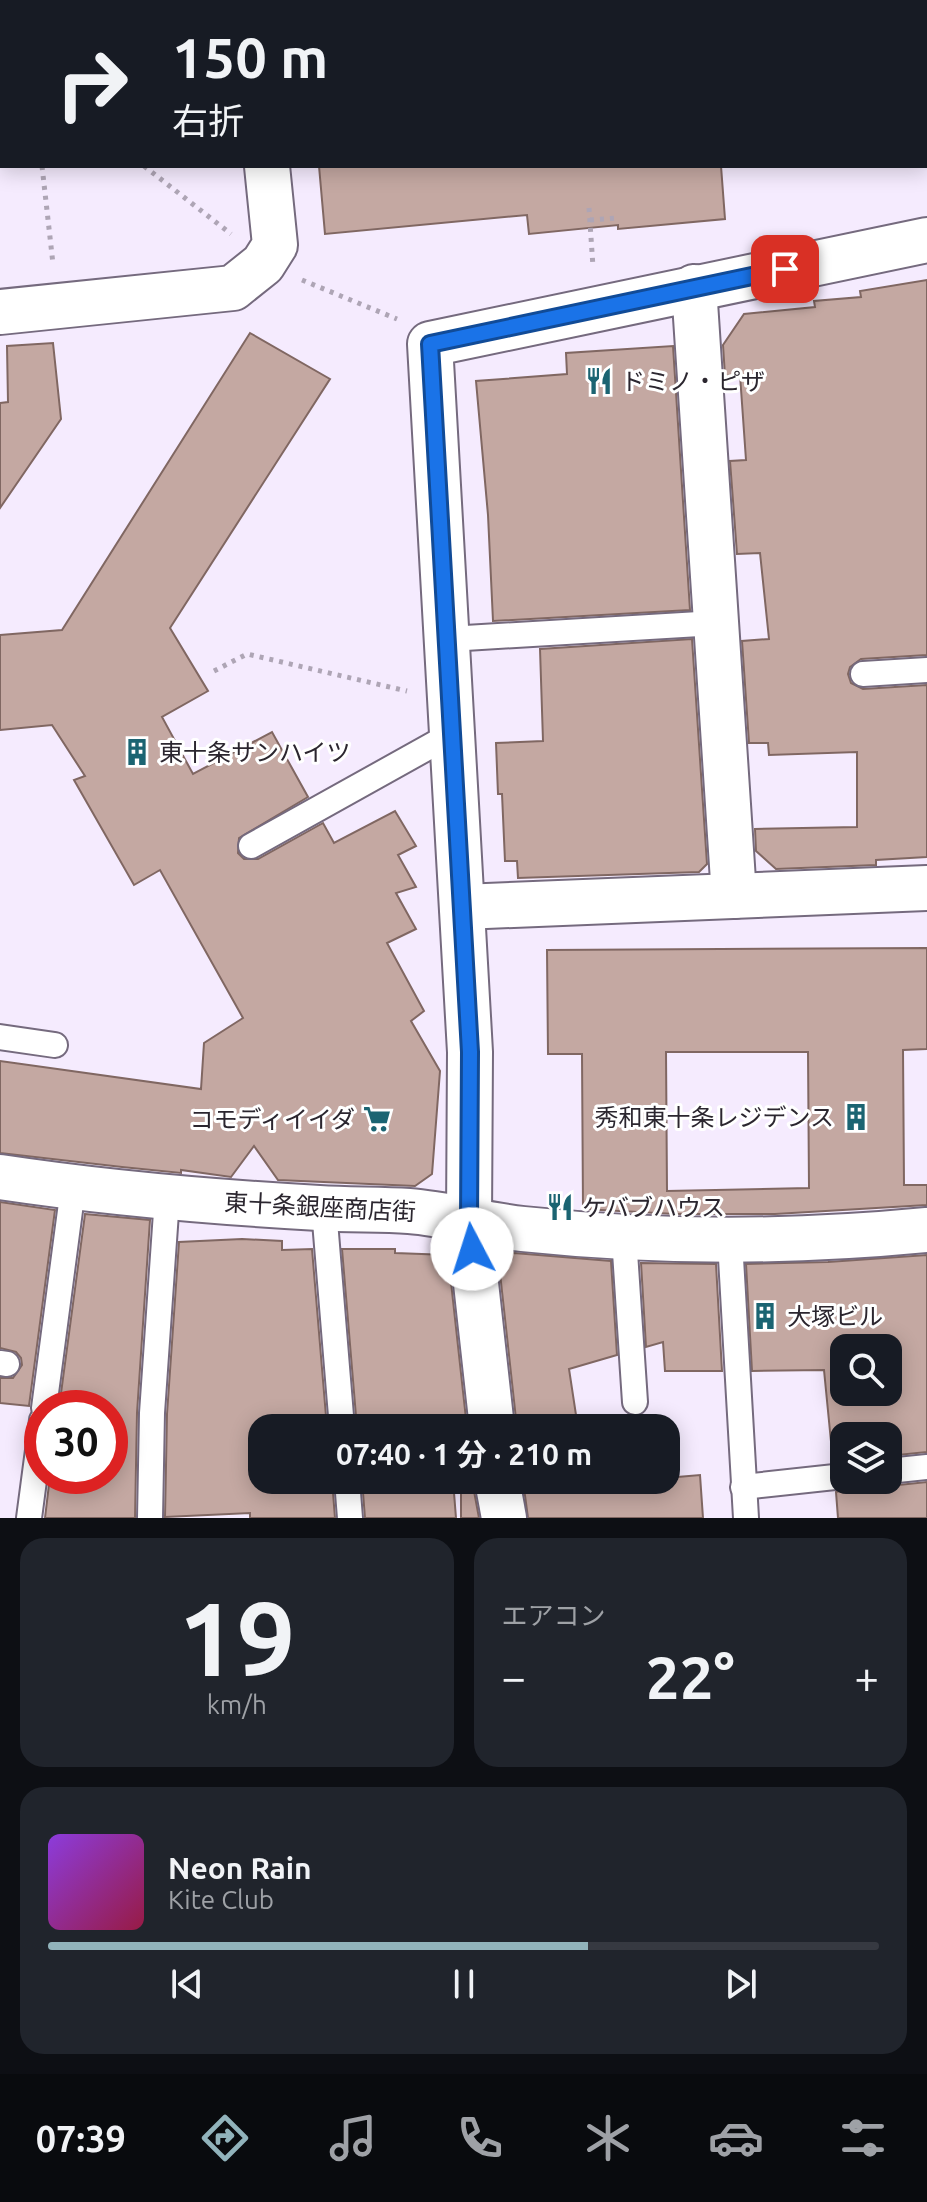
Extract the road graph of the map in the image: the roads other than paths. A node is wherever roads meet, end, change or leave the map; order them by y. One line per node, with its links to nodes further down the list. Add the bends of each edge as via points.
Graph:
1 (267, 168): 4 (street, via 275,245 263,264 233,288)
2 (927, 240): 3 (street)
3 (694, 287): 5 (street); 6 (street, via 430,344)
4 (0, 312)
5 (716, 623): 6 (lane); 12 (street)
6 (449, 639): 9 (street)
7 (927, 670): 8 (lane)
8 (863, 674)
9 (452, 718): 10 (lane); 13 (street)
10 (251, 846)
11 (927, 888): 12 (street)
12 (734, 896): 13 (street)
13 (462, 907): 20 (street, via 470,1052)
14 (0, 1037): 15 (lane)
15 (55, 1045)
16 (0, 1177): 17 (street, 東十条銀座商店街)
17 (73, 1188): 18 (street, 東十条銀座商店街); 24 (lane)
18 (167, 1198): 19 (street, 東十条銀座商店街); 36 (lane)
19 (324, 1209): 20 (street, 東十条銀座商店街, via 410,1211); 26 (lane)
20 (469, 1220): 22 (street, 東十条銀座商店街); 27 (street)
21 (927, 1230): 23 (street, 東十条銀座商店街)
22 (624, 1237): 23 (street, 東十条銀座商店街); 25 (lane)
23 (730, 1241): 31 (lane)
24 (46, 1390)
25 (635, 1402)
26 (341, 1414)
27 (490, 1414)
28 (927, 1467): 29 (lane)
29 (902, 1470)
30 (830, 1478): 31 (lane)
31 (743, 1487): 39 (lane)
32 (32, 1494): 35 (lane)
33 (348, 1494): 37 (lane)
34 (500, 1494): 38 (street)
35 (29, 1518)
36 (150, 1518)
37 (350, 1518)
38 (504, 1518)
39 (746, 1518)

